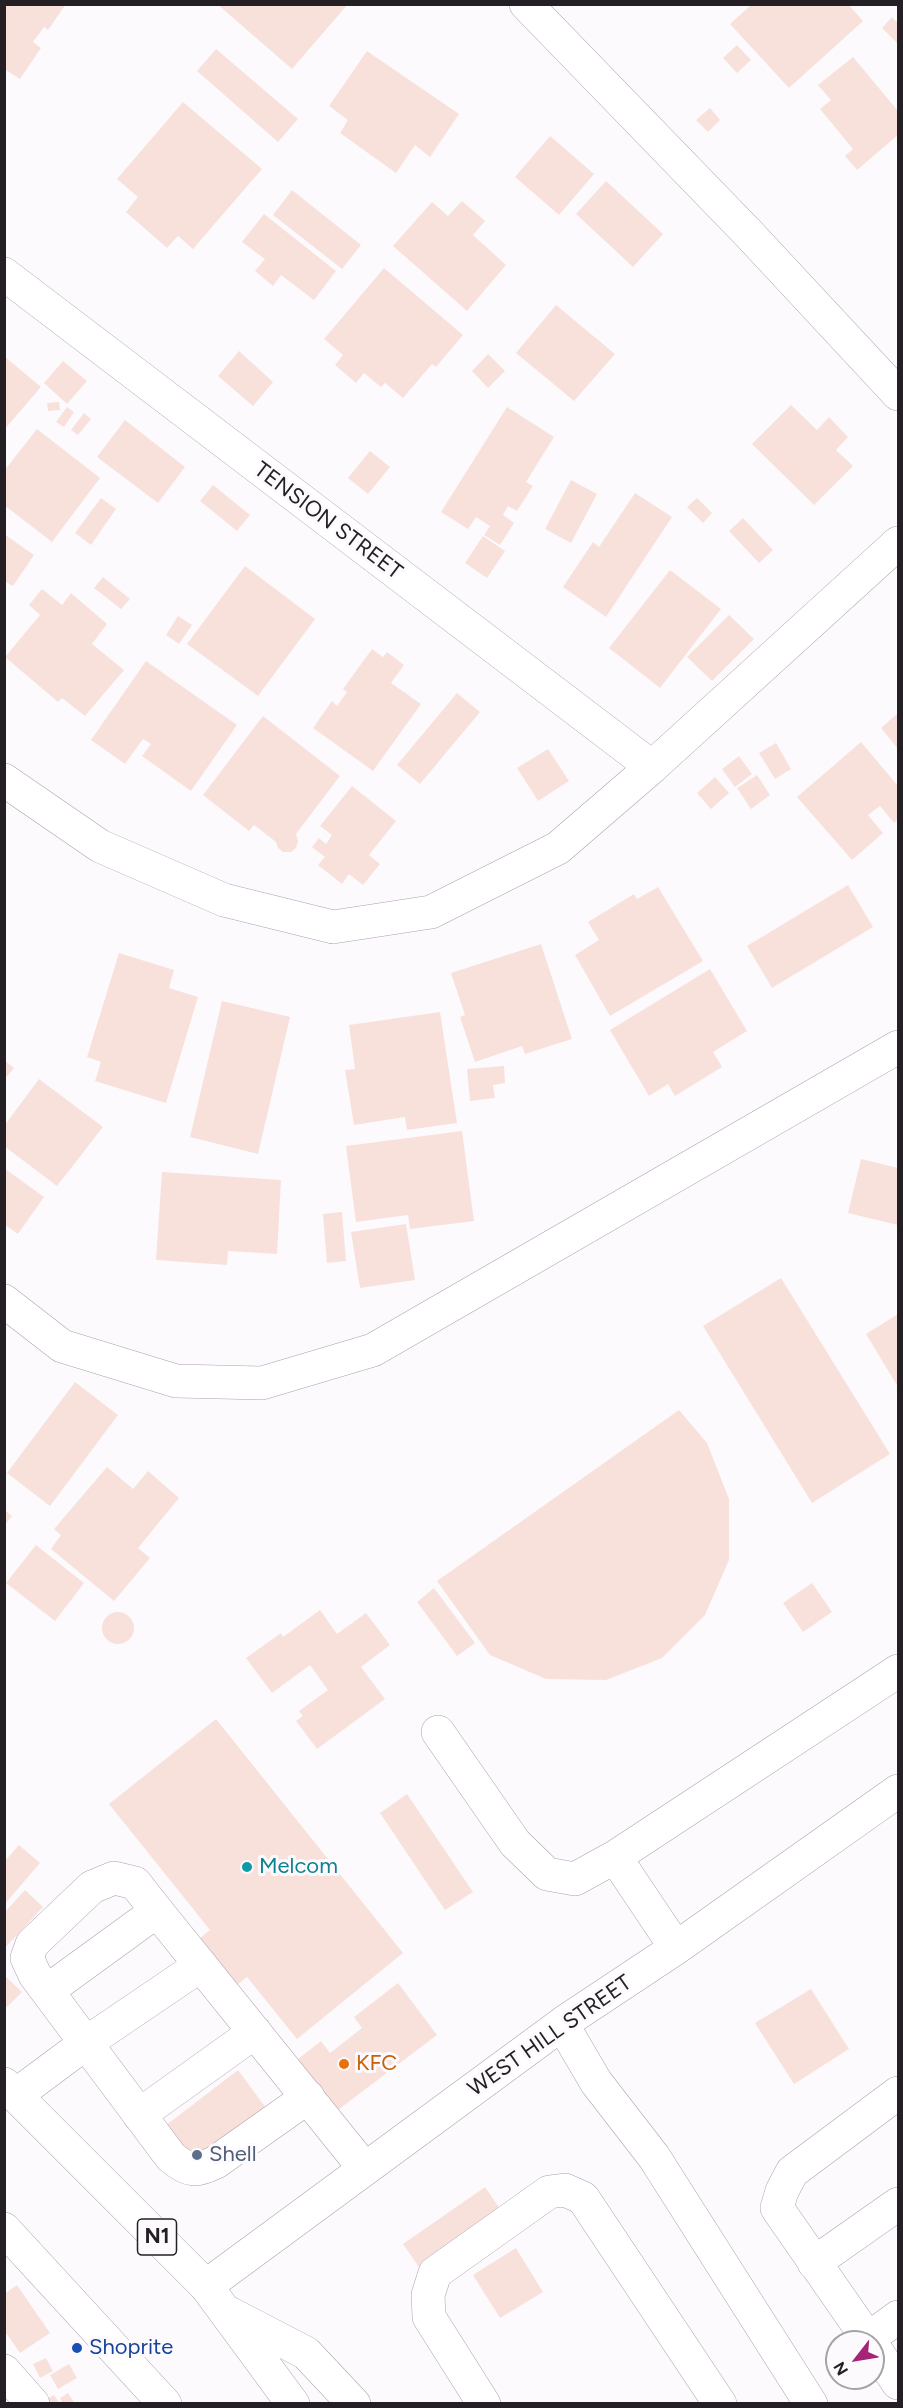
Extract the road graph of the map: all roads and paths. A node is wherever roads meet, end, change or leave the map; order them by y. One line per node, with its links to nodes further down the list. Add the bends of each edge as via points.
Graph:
1 (526, 4): 3 (main road)
2 (4, 274): 5 (main road, TENSION STREET)
3 (898, 394)
4 (898, 543): 5 (main road)
5 (652, 767): 6 (main road, via 558,848 431,912 333,927 224,900 100,846)
6 (4, 780)
7 (898, 1047): 8 (main road, via 373,1350 273,1380 176,1381 62,1346)
8 (4, 1301)
9 (898, 1671): 12 (main road)
10 (438, 1732): 12 (main road, via 515,1843 547,1874 575,1879)
11 (898, 1791): 14 (main road, WEST HILL STREET)
12 (615, 1857): 14 (main road)
13 (158, 1911): 15 (main road); 16 (main road); 16 (main road, via 135,1883 114,1878 92,1887 32,1944 27,1958)
14 (676, 1948): 17 (main road, WEST HILL STREET)
15 (201, 1965): 18 (main road); 19 (main road)
16 (46, 1991): 19 (main road)
17 (562, 2024): 24 (main road, WEST HILL STREET); 41 (main road, via 596,2082 654,2157)
18 (255, 2032): 22 (main road); 23 (main road)
19 (86, 2043): 20 (main road); 23 (main road)
20 (10, 2089): 28 (main road, N1)
21 (898, 2093): 27 (main road, via 792,2172 782,2191 777,2208)
22 (308, 2097): 23 (main road, via 200,2170 184,2168 171,2157); 24 (main road)
23 (139, 2115)
24 (365, 2169): 28 (main road, WEST HILL STREET)
25 (898, 2204): 27 (main road)
26 (4, 2229): 35 (main road)
27 (814, 2263): 30 (main road)
28 (215, 2298): 37 (main road, N1); 38 (main road, via 306,2353)
29 (898, 2317): 31 (main road)
30 (861, 2330)
31 (883, 2330)
32 (885, 2364): 34 (main road)
33 (4, 2371): 36 (main road)
34 (898, 2383)
35 (160, 2402)
36 (33, 2403)
37 (293, 2403)
38 (354, 2403)
39 (484, 2403): 40 (main road, via 429,2317 428,2295 435,2273 549,2192 565,2190 583,2198)
40 (720, 2403)
41 (811, 2403)

